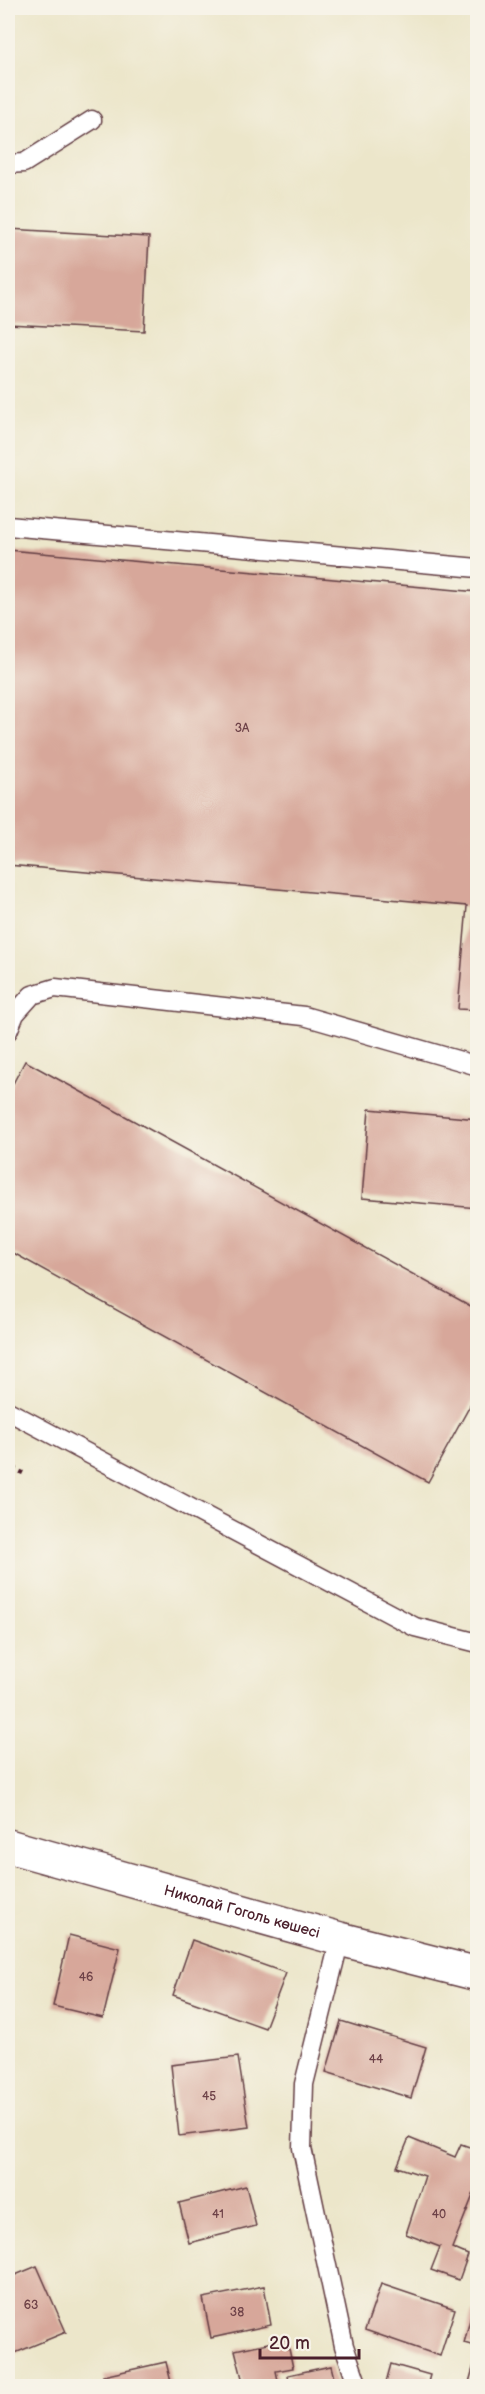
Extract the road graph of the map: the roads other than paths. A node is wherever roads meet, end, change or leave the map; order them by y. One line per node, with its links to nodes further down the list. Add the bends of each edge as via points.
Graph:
1 (92, 120): 2 (lane, via 24,163)
2 (8, 165)
3 (8, 526): 4 (lane)
4 (477, 568)
5 (8, 1031): 6 (lane, via 15,1014 32,995 55,988 304,1016)
6 (477, 1066)
7 (8, 1411): 8 (lane, via 415,1627)
8 (477, 1643)
9 (8, 1846): 10 (street, Николай Гоголь көшесі)
10 (340, 1939): 11 (street, Николай Гоголь көшесі); 12 (lane, via 304,2084 302,2148 344,2346)
11 (477, 1974)
12 (358, 2386)

